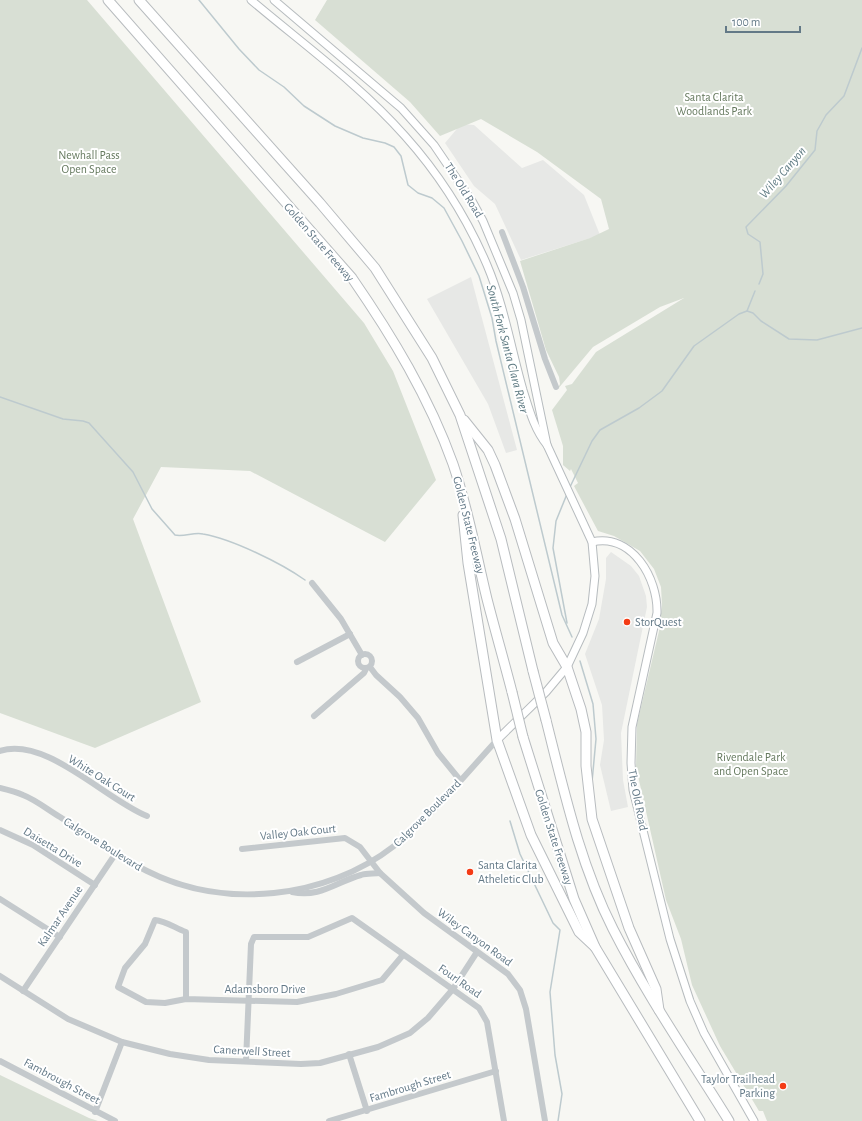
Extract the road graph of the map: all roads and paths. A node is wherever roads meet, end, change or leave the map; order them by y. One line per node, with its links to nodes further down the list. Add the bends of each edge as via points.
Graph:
1 (108, 0): 9 (highway, Golden State Freeway, via 352,278 381,320 413,377 436,422)
2 (139, 0): 7 (highway, Golden State Freeway, via 375,268 432,358)
3 (251, 0): 8 (main road, The Old Road, via 384,114 430,167 459,208 488,265 526,402 539,436)
4 (274, 0): 8 (main road, The Old Road, via 401,108 434,145 472,201 513,293)
5 (502, 232): 6 (street)
6 (556, 387)
7 (460, 415): 15 (highway, via 488,450 495,465 515,519 553,644); 40 (highway, Golden State Freeway, bridge, via 501,539 575,832 613,929)
8 (547, 445): 10 (main road)
9 (460, 484): 18 (highway, via 468,562); 32 (highway, Golden State Freeway, bridge, via 523,737 571,892)
10 (592, 542): 15 (main road, Calgrove Boulevard, via 595,576 592,604 584,633); 54 (main road, The Old Road, via 607,540 620,545 642,563 653,581 657,613 632,727 633,790 670,939 690,1001 704,1033)
11 (312, 583): 12 (street)
12 (350, 634): 13 (street); 14 (street)
13 (362, 655): 16 (street, via 358,659 359,665); 16 (street, via 372,658 372,664)
14 (297, 662)
15 (567, 667): 18 (main road, Calgrove Boulevard, via 546,692); 40 (highway, via 584,720 592,819 629,928 656,990)
16 (368, 668): 17 (street); 20 (street, via 400,697 418,718 438,753)
17 (314, 716)
18 (497, 740): 20 (street, Calgrove Boulevard); 32 (highway, via 531,835 579,932)
19 (0, 752): 22 (street, White Oak Court, via 24,749 55,761 132,810)
20 (460, 780): 26 (street, Calgrove Boulevard, via 415,827)
21 (0, 788): 25 (street, Calgrove Boulevard, via 24,795)
22 (147, 816)
23 (0, 830): 28 (street, Daisetta Drive, via 33,845)
24 (242, 849): 26 (street, Valley Oak Court, via 345,838 360,847)
25 (116, 853): 28 (street, Kalmar Avenue); 29 (street, Calgrove Boulevard, via 161,878 207,891 258,894)
26 (371, 862): 27 (street, Wiley Canyon Road); 29 (street, Calgrove Boulevard, via 332,880)
27 (380, 873): 29 (street, via 361,875 304,895); 33 (street, Wiley Canyon Road, via 437,924)
28 (94, 885): 31 (street, Kalmar Avenue)
29 (288, 891)
30 (0, 899): 31 (street)
31 (60, 937): 37 (street, Kalmar Avenue)
32 (595, 946): 52 (highway, Golden State Freeway)
33 (477, 952): 36 (street, Canerwell Street); 51 (street, Wiley Canyon Road, via 508,974 520,990 526,1009)
34 (403, 955): 36 (street, Fourl Road); 39 (street, Adamsboro Drive, via 382,980 336,994 297,1002); 39 (street, Fourl Road, via 352,918 308,937 254,937 251,944)
35 (0, 976): 37 (street, Canerwell Street)
36 (452, 989): 42 (street, Canerwell Street, via 428,1018 410,1033 378,1047); 45 (street, Fourl Road, via 479,1008 487,1022)
37 (23, 991): 41 (street, Canerwell Street, via 68,1019)
38 (186, 999): 38 (street, Adamsboro Drive, via 165,1003 146,1002 118,987 125,968 146,944 155,920 165,921 172,927 186,932); 39 (street, Adamsboro Drive)
39 (250, 1000): 44 (street)
40 (659, 1010): 53 (highway, Golden State Freeway)
41 (122, 1042): 44 (street, Canerwell Street, via 170,1054 209,1060); 47 (street)
42 (349, 1054): 44 (street, Canerwell Street, via 320,1063); 46 (street)
43 (0, 1061): 47 (street, Fambrough Street)
44 (246, 1061)
45 (496, 1071): 46 (street, Fambrough Street); 50 (street, Fourl Road)
46 (367, 1111): 49 (street, Fambrough Street)
47 (95, 1112): 48 (street, Fambrough Street)
48 (115, 1121)
49 (329, 1121)
50 (504, 1121)
51 (545, 1121)
52 (700, 1121)
53 (729, 1121)
54 (754, 1121)

